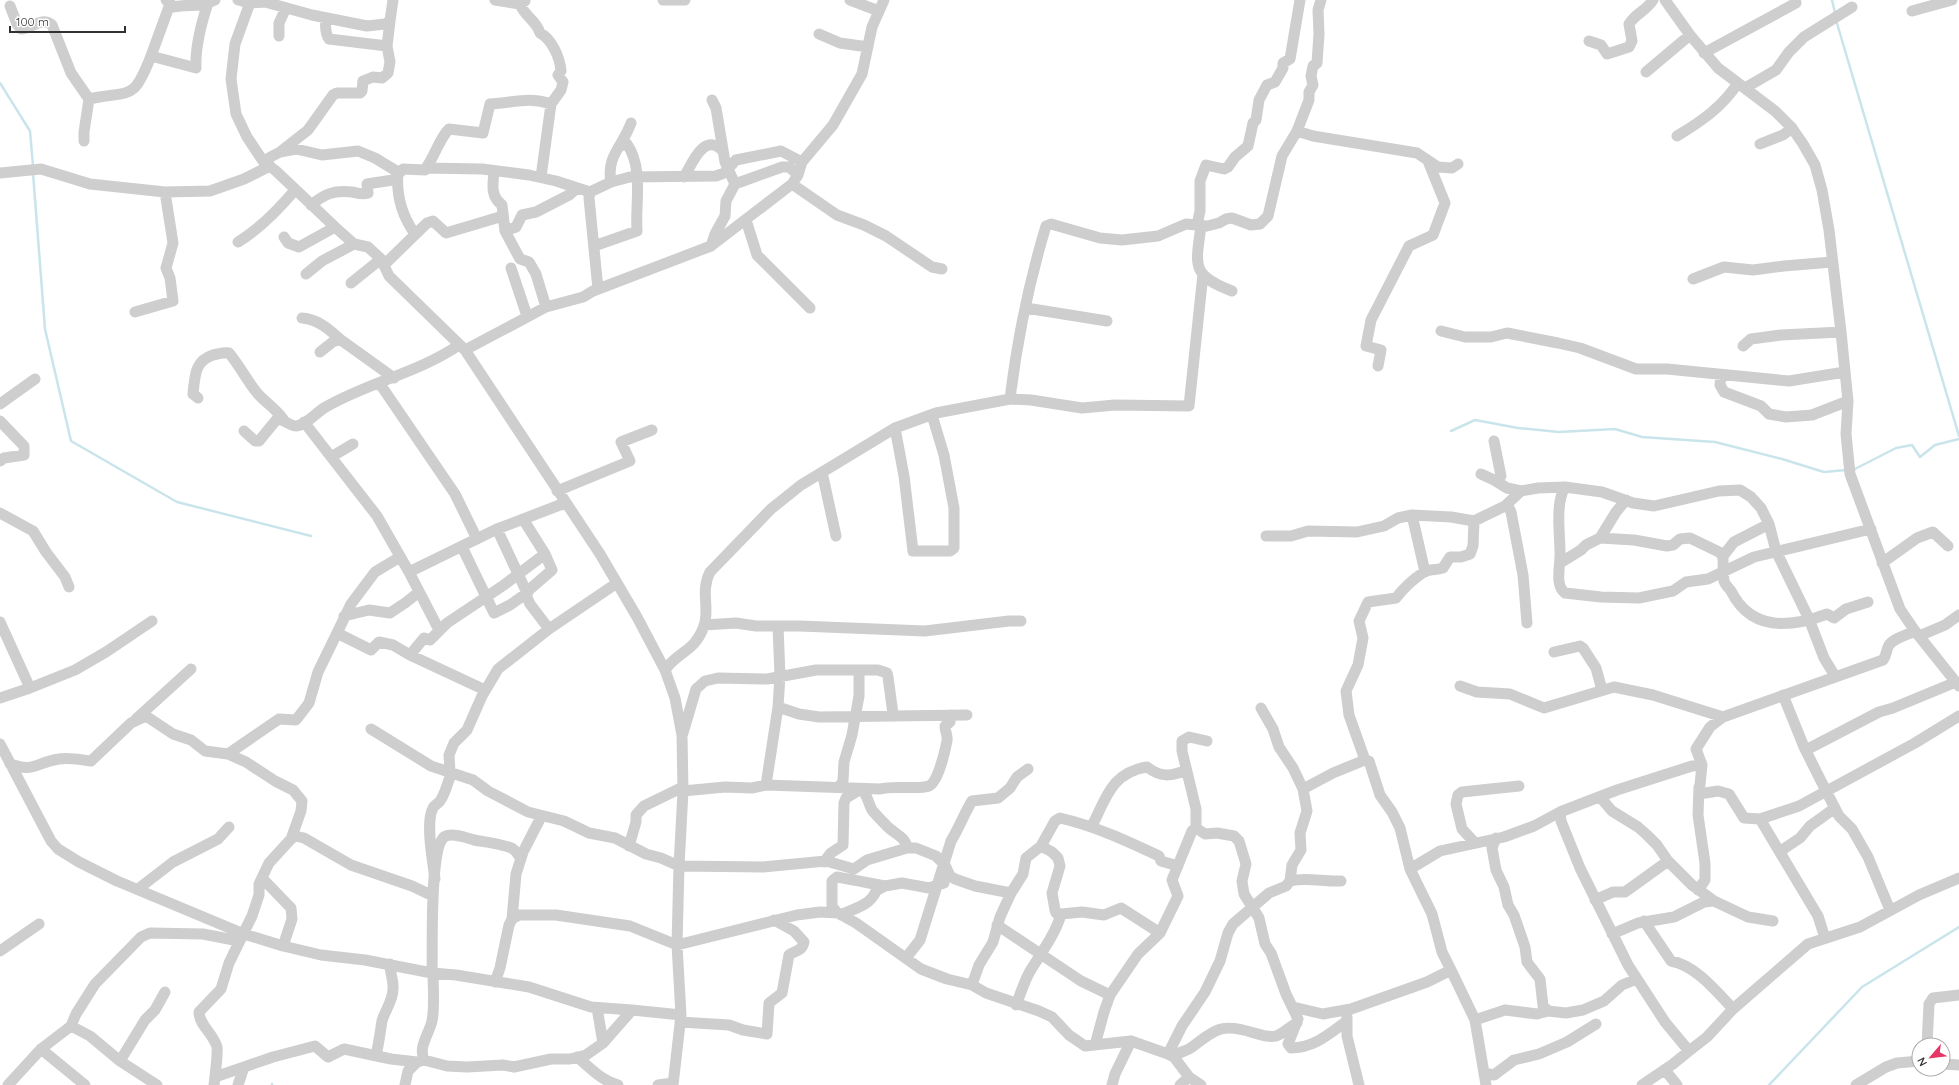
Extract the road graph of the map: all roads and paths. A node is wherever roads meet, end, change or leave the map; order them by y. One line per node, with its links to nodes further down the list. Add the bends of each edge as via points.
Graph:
1 (238, 0): 15 (street)
2 (393, 0): 24 (street)
3 (495, 0): 16 (street)
4 (663, 0): 5 (street)
5 (685, 0)
6 (850, 0): 21 (street)
7 (884, 0): 21 (street)
8 (1300, 0): 71 (street, via 1290,58 1283,63 1283,68 1274,82 1267,85 1259,100 1248,146 1224,169 1206,165 1200,182)
9 (1321, 0): 40 (street, via 1318,10 1317,63 1313,66 1311,76 1313,85)
10 (1653, 0): 28 (street, via 1646,11 1636,14 1629,24 1632,41 1629,47 1607,54 1601,45)
11 (1665, 0): 26 (street)
12 (1952, 0): 22 (street)
13 (168, 2): 14 (street, via 174,7 198,7); 32 (street)
14 (212, 2): 32 (street, via 202,21 196,68)
15 (251, 2): 19 (street, via 265,2); 50 (street, via 235,44 230,79 236,114 247,138)
16 (523, 2): 37 (street, via 525,15 538,25 540,33 557,52 561,71 558,75 564,82)
17 (1796, 3): 31 (street)
18 (10, 6): 35 (street, via 21,29 42,21 52,25 71,73)
19 (286, 8): 23 (street); 27 (street, via 279,23)
20 (1852, 8): 34 (street, via 1804,36 1776,70)
21 (879, 11): 30 (street, via 872,27)
22 (1912, 11)
23 (326, 18): 24 (street, via 367,26); 29 (street, via 326,35 329,39)
24 (390, 21): 29 (street)
25 (819, 34): 30 (street, via 840,43)
26 (1690, 35): 31 (street); 33 (street)
27 (279, 36)
28 (1589, 41)
29 (387, 46): 46 (street, via 390,62 388,73 382,78 363,80 360,93 333,95 308,130)
30 (868, 47): 49 (street, via 862,74 844,109)
31 (1704, 53): 34 (street, via 1718,68)
32 (151, 56): 35 (street, via 136,88 130,92)
33 (1646, 72)
34 (1742, 85): 39 (street); 41 (street, via 1705,120)
35 (89, 99): 42 (street)
36 (712, 100): 45 (street, via 716,108)
37 (551, 104): 54 (street, via 537,99 490,104 483,133 449,129); 59 (street)
38 (631, 123): 44 (street)
39 (1792, 128): 43 (street, via 1783,135); 81 (street, via 1815,165 1822,190)
40 (1297, 131): 48 (street, via 1313,136 1404,150 1417,153); 71 (street, via 1282,156 1268,216 1260,224 1251,225 1232,218 1207,226)
41 (1677, 136)
42 (84, 141)
43 (1760, 144)
44 (620, 146): 58 (street, via 627,144 630,149); 62 (street, via 609,170)
45 (723, 151): 52 (street); 60 (street, via 716,145 699,150)
46 (280, 152): 50 (street); 56 (street, via 296,148 322,155 358,151)
47 (772, 153): 49 (street, via 781,151); 52 (street, via 736,160); 53 (street)
48 (1428, 161): 51 (street, via 1438,167 1452,168); 103 (street, via 1445,203 1433,234 1409,246 1371,320 1366,346 1381,350)
49 (802, 162): 61 (street)
50 (266, 164): 65 (street); 66 (street, via 244,179 210,191)
51 (1458, 164)
52 (727, 165): 60 (street, via 724,173); 63 (street)
53 (782, 167): 61 (street, via 789,167); 63 (street)
54 (426, 168): 55 (street); 56 (street, via 402,169)
55 (494, 171): 59 (street); 69 (street, via 493,192 496,200 502,205)
56 (398, 172): 68 (street, via 393,180 367,184 368,193 325,193); 74 (street, via 400,204 407,224)
57 (0, 173): 66 (street, via 41,169 90,184)
58 (637, 176): 60 (street); 62 (street); 78 (street, via 637,231)
59 (542, 177): 64 (street)
60 (684, 177)
61 (795, 180): 70 (street); 83 (street, via 837,215 864,225 932,267)
62 (611, 182): 67 (street)
63 (735, 184): 79 (street, via 726,201 726,216)
64 (577, 188): 67 (street); 73 (street, via 536,212 522,215 516,227)
65 (295, 190): 68 (street); 76 (street, via 277,212)
66 (166, 192): 93 (street, via 172,243 166,268 173,301)
67 (590, 192): 78 (street)
68 (311, 205): 72 (street)
69 (503, 216): 73 (street); 74 (street, via 446,233 433,221)
70 (746, 220): 79 (street); 91 (street, via 757,255)
71 (1199, 225): 85 (street, via 1197,260); 92 (street, via 1186,224 1158,236 1122,240 1100,238 1052,224 1046,226)
72 (334, 227): 75 (street, via 299,247 288,243); 77 (street)
73 (505, 231): 90 (street, via 520,259 529,262 536,274)
74 (415, 234): 80 (street)
75 (284, 237)
76 (238, 242)
77 (354, 244): 80 (street, via 368,247); 84 (street, via 322,261)
78 (594, 246): 88 (street)
79 (711, 246): 88 (street)
80 (383, 262): 87 (street); 101 (street, via 389,276)
81 (1832, 262): 86 (street, via 1753,270 1724,267); 98 (street)
82 (511, 268): 94 (street)
83 (942, 269)
84 (306, 274)
85 (1203, 274): 89 (street); 110 (street, via 1189,406 1115,404 1082,408)
86 (1693, 279)
87 (351, 282)
88 (598, 289): 90 (street, via 583,297)
89 (1232, 291)
90 (546, 307): 94 (street)
91 (810, 308)
92 (1026, 308): 96 (street); 110 (street)
93 (135, 312)
94 (527, 316): 101 (street)
95 (302, 318): 99 (street, via 312,319 328,328)
96 (1107, 321)
97 (1441, 331): 105 (street, via 1465,337 1491,337 1507,333 1520,335 1580,348 1636,369 1667,369)
98 (1841, 332): 100 (street, via 1751,339); 104 (street)
99 (341, 340): 102 (street, via 334,341); 106 (street)
100 (1742, 346)
101 (462, 347): 106 (street); 128 (street)
102 (320, 352)
103 (1378, 366)
104 (1845, 372): 105 (street, via 1789,381); 111 (street)
105 (1720, 375): 111 (street, via 1720,385 1724,392 1761,406 1769,414 1786,417 1812,415)
106 (394, 378): 108 (street)
107 (35, 380): 112 (street)
108 (380, 384): 116 (street, via 324,408); 143 (street, via 455,494)
109 (198, 398): 114 (street, via 193,394 195,375 200,362 225,352 229,353 258,394)
110 (1010, 399): 113 (street)
111 (1848, 401): 139 (street, via 1846,434 1849,469)
112 (0, 404)
113 (932, 414): 117 (street); 117 (street, via 944,455 954,508 954,548 950,551 913,552 904,476)
114 (283, 419): 116 (street, via 293,426); 119 (street, via 277,419 272,423 259,440 255,441)
115 (0, 422): 123 (street, via 24,446 24,455)
116 (304, 422): 122 (street)
117 (895, 428): 124 (street)
118 (652, 430): 128 (street, via 621,442 630,461)
119 (244, 431)
120 (1494, 441): 126 (street, via 1501,476)
121 (353, 444): 122 (street)
122 (331, 457): 149 (street, via 377,516)
123 (0, 461)
124 (822, 472): 140 (street); 169 (street, via 771,509 710,572 704,582)
125 (1481, 474): 126 (street)
126 (1494, 480): 129 (street, via 1507,488)
127 (1565, 488): 129 (street); 130 (street, via 1602,492); 150 (street, via 1562,493 1558,526)
128 (557, 491): 131 (street)
129 (1521, 491): 132 (street)
130 (1626, 500): 137 (street, via 1654,506 1719,491 1740,490 1761,508); 142 (street)
131 (565, 503): 135 (street); 156 (street)
132 (1504, 506): 136 (street); 168 (street, via 1511,512 1523,575)
133 (0, 513): 157 (street, via 33,531 65,577)
134 (1412, 514): 136 (street, via 1451,516); 141 (street, via 1384,526 1357,532 1308,531 1291,536); 154 (street)
135 (523, 518): 138 (street); 147 (street)
136 (1474, 521): 154 (street, via 1473,546 1470,554 1450,557 1443,568)
137 (1769, 524): 146 (street); 148 (street, via 1734,542)
138 (497, 529): 143 (street); 155 (street)
139 (1870, 529): 146 (street); 151 (street)
140 (836, 536)
141 (1266, 536)
142 (1600, 538): 148 (street, via 1634,540 1667,546 1680,539 1690,538); 150 (street)
143 (477, 539): 145 (street)
144 (1948, 546): 151 (street, via 1933,532 1917,538)
145 (462, 547): 153 (street); 160 (street)
146 (1776, 551): 152 (street, via 1754,557); 164 (street)
147 (545, 554): 155 (street); 159 (street, via 552,570)
148 (1723, 556): 152 (street)
149 (400, 557): 153 (street); 163 (street, via 375,572)
150 (1560, 563): 152 (street, via 1561,590 1565,593 1601,598 1639,598 1673,591 1686,582 1708,579)
151 (1882, 563): 174 (street, via 1900,609)
152 (1723, 571): 164 (street, via 1725,583 1734,598 1751,617 1775,624 1790,624)
153 (409, 572): 158 (street)
154 (1424, 572): 204 (street, via 1408,582 1396,598 1368,602 1359,621 1363,638 1358,665 1346,691 1349,715)
155 (518, 574): 159 (street); 160 (street)
156 (617, 583): 171 (street); 178 (street)
157 (69, 587)
158 (419, 592): 163 (street, via 390,613 369,610); 172 (street)
159 (527, 593): 160 (street, via 494,613); 171 (street, via 530,604)
160 (487, 598): 172 (street)
161 (1868, 602): 164 (street, via 1846,609 1834,618 1827,614)
162 (1959, 615): 174 (street, via 1945,624)
163 (344, 616): 173 (street)
164 (1809, 619): 181 (street, via 1824,658)
165 (152, 621): 184 (street, via 75,670)
166 (1021, 621): 170 (street, via 925,631)
167 (0, 622): 184 (street)
168 (1527, 623)
169 (704, 625): 170 (street, via 736,623); 178 (street, via 695,645 671,662)
170 (778, 626): 180 (street)
171 (549, 629): 185 (street, via 498,669)
172 (439, 630): 176 (street, via 430,640 424,638)
173 (337, 633): 176 (street, via 371,650 379,642 393,645); 203 (street, via 318,672 309,703 296,720 280,719)
174 (1917, 634): 181 (street, via 1892,642 1883,660); 182 (street)
175 (1554, 652): 186 (street, via 1580,646 1583,648 1596,668)
176 (410, 655): 185 (street)
177 (191, 669): 197 (street)
178 (665, 670): 199 (street, via 675,698)
179 (860, 672): 180 (street, via 816,670); 191 (street, via 878,670 887,673); 193 (street)
180 (780, 676): 189 (street); 199 (street, via 767,679 705,680 696,688)
181 (1835, 676): 187 (street)
182 (1958, 684): 202 (street, via 1879,712)
183 (1460, 686): 186 (street, via 1477,692 1510,694 1544,708)
184 (30, 688): 188 (street)
185 (485, 690): 210 (street, via 467,730 454,743 449,755)
186 (1602, 690): 196 (street, via 1614,687 1653,695)
187 (1783, 694): 196 (street); 202 (street)
188 (0, 698)
189 (778, 707): 193 (street, via 819,717); 212 (street)
190 (1261, 708): 217 (street)
191 (893, 714): 193 (street); 194 (street)
192 (966, 715): 194 (street)
193 (855, 716): 214 (street)
194 (951, 716): 216 (street, via 950,722 945,726 947,739 941,766 934,782 928,786)
195 (1959, 716): 218 (street, via 1915,743)
196 (1723, 717): 206 (street, via 1710,727 1696,749)
197 (131, 723): 203 (street, via 146,716 173,734 191,740 205,751); 207 (street, via 91,761 61,758 35,768)
198 (371, 729): 210 (street, via 431,766)
199 (682, 735): 215 (street)
200 (1207, 741): 209 (street, via 1189,737 1182,741)
201 (0, 744): 205 (street)
202 (1806, 750): 218 (street)
203 (228, 754): 229 (street, via 298,795 302,802 301,810)
204 (1365, 760): 217 (street); 242 (street, via 1369,761 1380,795 1400,828)
205 (10, 764): 207 (street); 211 (street)
206 (1702, 765): 219 (street); 220 (street, via 1692,766)
207 (23, 768): 211 (street)
208 (1028, 769): 238 (street, via 998,798 972,801 951,841)
209 (1186, 770): 225 (street, via 1174,776 1166,776 1154,773 1147,767 1123,775 1115,782); 227 (street, via 1196,809)
210 (451, 772): 223 (street, via 473,780 528,812); 245 (street, via 446,790 433,807 430,816 430,843)
211 (18, 779): 252 (street, via 51,841 58,849 79,862)
212 (766, 785): 214 (street); 215 (street, via 752,788 725,786)
213 (1519, 786): 230 (street, via 1462,792 1458,795 1456,804 1462,829)
214 (839, 787): 216 (street)
215 (683, 789): 231 (street, via 644,806 636,815); 239 (street)
216 (861, 789): 233 (street, via 873,811 890,830 899,834); 237 (street, via 846,798 843,845 831,853)
217 (1303, 789): 247 (street, via 1307,811 1300,833 1301,850 1292,864)
218 (1826, 790): 221 (street); 224 (street, via 1799,806)
219 (1699, 794): 224 (street, via 1718,791 1729,794 1744,818); 253 (street, via 1698,815 1705,880)
220 (1600, 797): 222 (street); 236 (street, via 1612,811 1647,835)
221 (1835, 808): 234 (street, via 1782,850); 259 (street, via 1852,829 1868,857)
222 (1560, 812): 228 (street, via 1534,826); 256 (street, via 1561,821)
223 (544, 816): 231 (street, via 564,821 589,833 615,838); 235 (street, via 541,817)
224 (1760, 819): 234 (street)
225 (1092, 826): 232 (street, via 1060,818 1055,821); 240 (street, via 1116,838 1132,842 1159,856 1161,861)
226 (229, 827): 252 (street, via 218,839 173,862)
227 (1196, 828): 240 (street, via 1192,831); 258 (street, via 1205,834 1234,836 1239,841 1246,864 1242,881)
228 (1496, 838): 230 (street); 292 (street, via 1492,848 1496,870 1525,947 1527,962 1540,979 1543,1006)
229 (291, 839): 243 (street, via 269,863); 255 (street, via 295,836 304,838 350,865 412,886)
230 (1475, 843): 242 (street, via 1440,851)
231 (629, 846): 239 (street)
232 (1041, 846): 254 (street, via 1026,858 1023,874); 261 (street, via 1058,858 1060,866 1052,893 1056,913)
233 (907, 848): 238 (street, via 929,851); 241 (street, via 867,860)
234 (1782, 856): 271 (street, via 1818,916)
235 (521, 858): 245 (street, via 513,849 448,835 440,843 434,863); 262 (street, via 516,874)
236 (1668, 861): 253 (street); 256 (street, via 1625,892 1613,892)
237 (824, 862): 239 (street, via 763,867); 241 (street, via 832,862)
238 (944, 865): 246 (street, via 950,876); 250 (street)
239 (679, 866): 272 (street)
240 (1178, 866): 268 (street, via 1172,880 1178,896)
241 (851, 869): 249 (street, via 859,879)
242 (1410, 869): 278 (street, via 1432,914 1442,952)
243 (262, 878): 270 (street, via 259,895); 273 (street, via 291,908 292,919)
244 (1959, 878): 259 (street)
245 (435, 879): 255 (street)
246 (955, 879): 250 (street); 254 (street)
247 (1290, 881): 248 (street); 258 (street, via 1286,886 1269,893)
248 (1341, 881)
249 (867, 882): 251 (street); 260 (street, via 858,883 834,878 832,906)
250 (939, 884): 251 (street, via 929,888 902,883); 276 (street, via 920,940)
251 (885, 886): 260 (street, via 876,891 867,903)
252 (138, 889): 270 (street)
253 (1698, 890): 257 (street)
254 (1011, 893): 267 (street)
255 (433, 896): 279 (street)
256 (1595, 900): 269 (street)
257 (1714, 901): 264 (street, via 1704,902 1674,917); 265 (street, via 1748,917)
258 (1248, 910): 287 (street, via 1258,918 1265,944); 308 (street, via 1237,919 1228,933 1220,961 1205,992 1182,1026)
259 (1890, 910): 271 (street, via 1860,927)
260 (839, 914): 263 (street, via 820,912); 276 (street)
261 (1062, 914): 268 (street, via 1082,912 1104,915 1121,908); 275 (street)
262 (512, 919): 272 (street, via 519,916 556,915 630,926); 281 (street)
263 (774, 920): 272 (street); 293 (street, via 794,931 804,942 798,951 789,955 782,993 769,1003 767,1034 729,1025)
264 (1644, 921): 269 (street); 290 (street, via 1671,961 1680,962 1701,977)
265 (1773, 921)
266 (39, 924): 274 (street)
267 (997, 925): 275 (street); 282 (street)
268 (1160, 933): 285 (street, via 1138,954)
269 (1612, 934): 280 (street)
270 (242, 938): 273 (street); 298 (street, via 202,934 150,933 141,936 95,984); 317 (street, via 229,963 221,989 199,1012 199,1019 213,1036 218,1049)
271 (1825, 938): 290 (street, via 1808,944)
272 (678, 945): 293 (street)
273 (282, 946): 277 (street, via 321,955)
274 (0, 951)
275 (1041, 956): 285 (street, via 1081,981); 286 (street, via 1032,968)
276 (906, 958): 282 (street, via 921,969)
277 (390, 964): 279 (street); 307 (street, via 393,995 382,1020 381,1038)
278 (1451, 970): 289 (street, via 1427,982); 294 (street)
279 (432, 973): 281 (street); 311 (street, via 432,1021)
280 (1637, 979): 292 (street, via 1622,985 1604,1001 1583,1010 1566,1013); 306 (street, via 1665,1022)
281 (495, 982): 288 (street, via 529,988)
282 (972, 985): 286 (street)
283 (165, 992): 310 (street)
284 (1959, 994): 301 (street, via 1933,998 1929,1004)
285 (1110, 995): 304 (street)
286 (1016, 1004): 304 (street, via 1052,1017 1078,1042 1085,1046)
287 (1293, 1007): 289 (street, via 1323,1014); 296 (street)
288 (597, 1008): 291 (street); 303 (street)
289 (1351, 1009): 295 (street)
290 (1733, 1009): 306 (street, via 1707,1037)
291 (632, 1010): 293 (street); 303 (street)
292 (1548, 1011): 294 (street, via 1537,1014 1505,1010)
293 (681, 1019): 318 (street)
294 (1474, 1020): 315 (street)
295 (1347, 1021): 299 (street); 300 (street)
296 (1297, 1023): 299 (street, via 1288,1044 1291,1048 1318,1042); 308 (street, via 1275,1036 1222,1027 1188,1050)
297 (1596, 1024): 315 (street, via 1567,1042 1539,1054 1514,1060 1494,1075)
298 (71, 1026): 305 (street); 310 (street, via 90,1036)
299 (1331, 1032): 300 (street)
300 (1347, 1036): 329 (street)
301 (1927, 1037)
302 (1131, 1042): 304 (street); 308 (street); 326 (street)
303 (603, 1043): 309 (street, via 586,1055)
304 (1095, 1046)
305 (41, 1049): 319 (street); 320 (street)
306 (1689, 1051): 314 (street)
307 (376, 1055): 311 (street, via 391,1060); 313 (street, via 344,1049 328,1057 315,1046)
308 (1171, 1056): 316 (street)
309 (577, 1057): 311 (street, via 551,1059 514,1067 447,1066); 324 (street, via 596,1075)
310 (120, 1061): 321 (street)
311 (420, 1061): 323 (street, via 408,1071)
312 (1911, 1062): 333 (street, via 1897,1063)
313 (244, 1067): 317 (street); 322 (street)
314 (1665, 1070): 331 (street); 332 (street)
315 (1484, 1074): 330 (street)
316 (1189, 1077): 327 (street); 328 (street)
317 (214, 1081)
318 (673, 1084): 325 (street)
319 (8, 1085)
320 (85, 1085)
321 (157, 1085)
322 (238, 1085)
323 (405, 1085)
324 (618, 1085)
325 (658, 1085)
326 (1112, 1085)
327 (1180, 1085)
328 (1201, 1085)
329 (1360, 1085)
330 (1486, 1085)
331 (1642, 1085)
332 (1678, 1085)
333 (1856, 1085)

